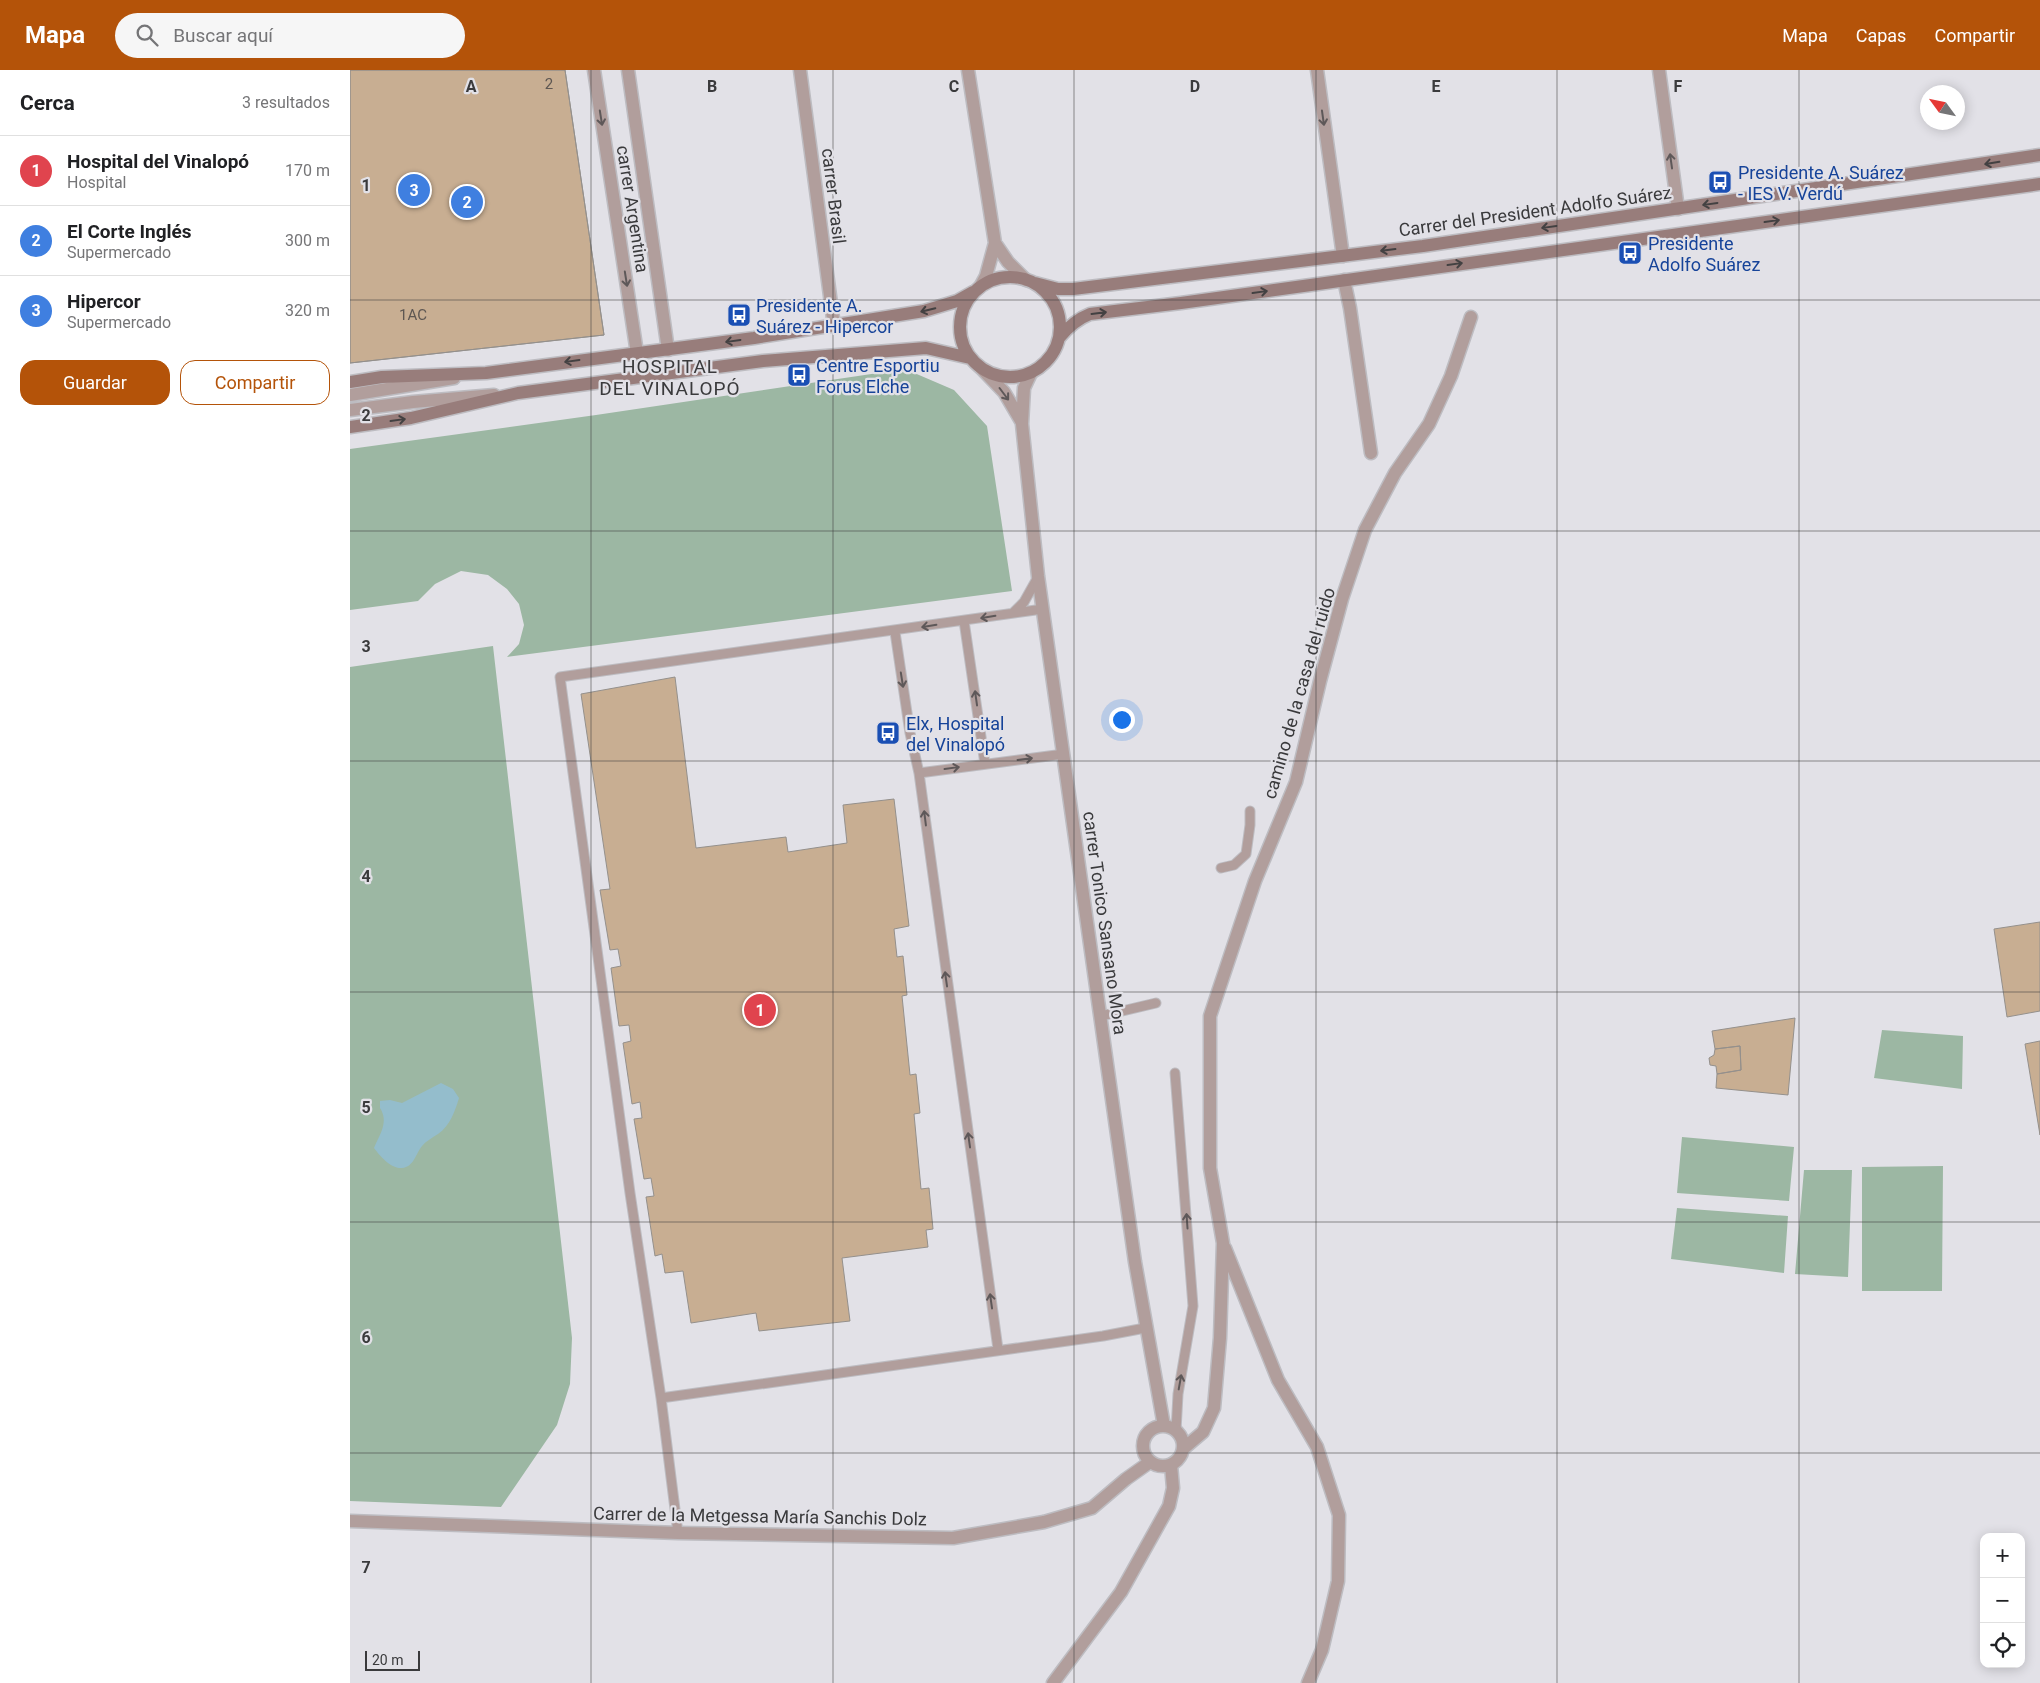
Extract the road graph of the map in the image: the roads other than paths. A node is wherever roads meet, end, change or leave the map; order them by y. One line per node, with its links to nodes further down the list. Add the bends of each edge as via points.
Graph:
1 (594, 70): 19 (street, carrer Argentina, one-way to 19)
2 (628, 70): 18 (street, carrer Argentina)
3 (800, 70): 16 (street, carrer Brasil)
4 (968, 70): 10 (street)
5 (1317, 70): 11 (street, one-way to 11)
6 (1659, 70): 9 (street, one-way to 6)
7 (2040, 155): 9 (main road, Carrer del President Adolfo Suárez, one-way to 9)
8 (2040, 184): 12 (main road, one-way to 8)
9 (1678, 209): 11 (main road, Carrer del President Adolfo Suárez, one-way to 11)
10 (995, 243): 13 (street, via 1008,262); 14 (street, via 986,276)
11 (1343, 256): 13 (main road, Carrer del President Adolfo Suárez, via 1073,289 1058,289)
12 (1344, 280): 17 (main road, one-way to 12, via 1068,327 1090,314); 30 (street)
13 (1031, 281): 14 (main road, via 1003,277 987,282); 17 (main road, via 1048,294 1057,308)
14 (977, 290): 16 (main road, one-way to 16, via 957,302 924,311); 20 (main road, via 964,306 959,322 960,338)
15 (1471, 316): 44 (street, camino de la casa del ruido, via 1451,376 1429,424 1395,473 1365,530 1320,680 1296,782 1255,881 1210,1016 1210,1168)
16 (834, 326): 18 (main road, one-way to 18)
17 (1059, 338): 22 (main road, via 1051,356 1039,369)
18 (668, 350): 19 (main road)
19 (637, 353): 23 (main road, one-way to 23)
20 (970, 358): 21 (main road); 25 (main road, via 926,348 763,361)
21 (981, 368): 22 (main road, via 992,375 1008,378); 28 (street, carrer Tonico Sansano Mora, one-way to 28, via 1004,392)
22 (1031, 372): 28 (street, carrer Tonico Sansano Mora, via 1024,388)
23 (486, 373): 24 (main road, via 382,377); 26 (street)
24 (350, 382)
25 (518, 393): 27 (street); 29 (main road, one-way to 25, via 411,418)
26 (350, 395)
27 (350, 410)
28 (1022, 424): 31 (street, carrer Tonico Sansano Mora)
29 (350, 427)
30 (1371, 453)
31 (1038, 576): 32 (street, carrer Tonico Sansano Mora); 33 (lane, via 1024,602)
32 (1043, 610): 33 (lane); 36 (street, carrer Tonico Sansano Mora)
33 (1013, 613): 34 (lane, one-way to 34)
34 (964, 621): 35 (lane, one-way to 35); 37 (lane, one-way to 34)
35 (894, 632): 38 (lane, one-way to 38); 47 (lane, via 560,678)
36 (1064, 754): 37 (lane, one-way to 36); 42 (street, carrer Tonico Sansano Mora)
37 (985, 764): 38 (lane, one-way to 37)
38 (919, 773): 46 (lane, one-way to 38)
39 (1250, 811): 40 (lane, via 1246,854 1234,865)
40 (1221, 868)
41 (1156, 1003): 42 (lane)
42 (1101, 1016): 45 (street, carrer Tonico Sansano Mora)
43 (1175, 1073): 48 (lane, one-way to 43, via 1193,1306)
44 (1223, 1244): 49 (street, via 1214,1408 1203,1432); 55 (street, via 1278,1380 1316,1447 1339,1515 1338,1581 1322,1650)
45 (1146, 1328): 46 (lane); 48 (street, carrer Tonico Sansano Mora)
46 (998, 1349): 47 (lane)
47 (661, 1398): 53 (lane)
48 (1170, 1428): 49 (street, via 1182,1440); 50 (street, via 1155,1428 1145,1437 1143,1450)
49 (1183, 1449): 51 (street)
50 (1150, 1462): 51 (street, via 1156,1466); 53 (street, Carrer de la Metgessa María Sanchis Dolz, via 1092,1508 1044,1522 953,1538)
51 (1171, 1465): 54 (street, via 1173,1488 1169,1506 1121,1592)
52 (350, 1521): 53 (street, Carrer de la Metgessa María Sanchis Dolz)
53 (678, 1533)
54 (1053, 1683)
55 (1308, 1683)

